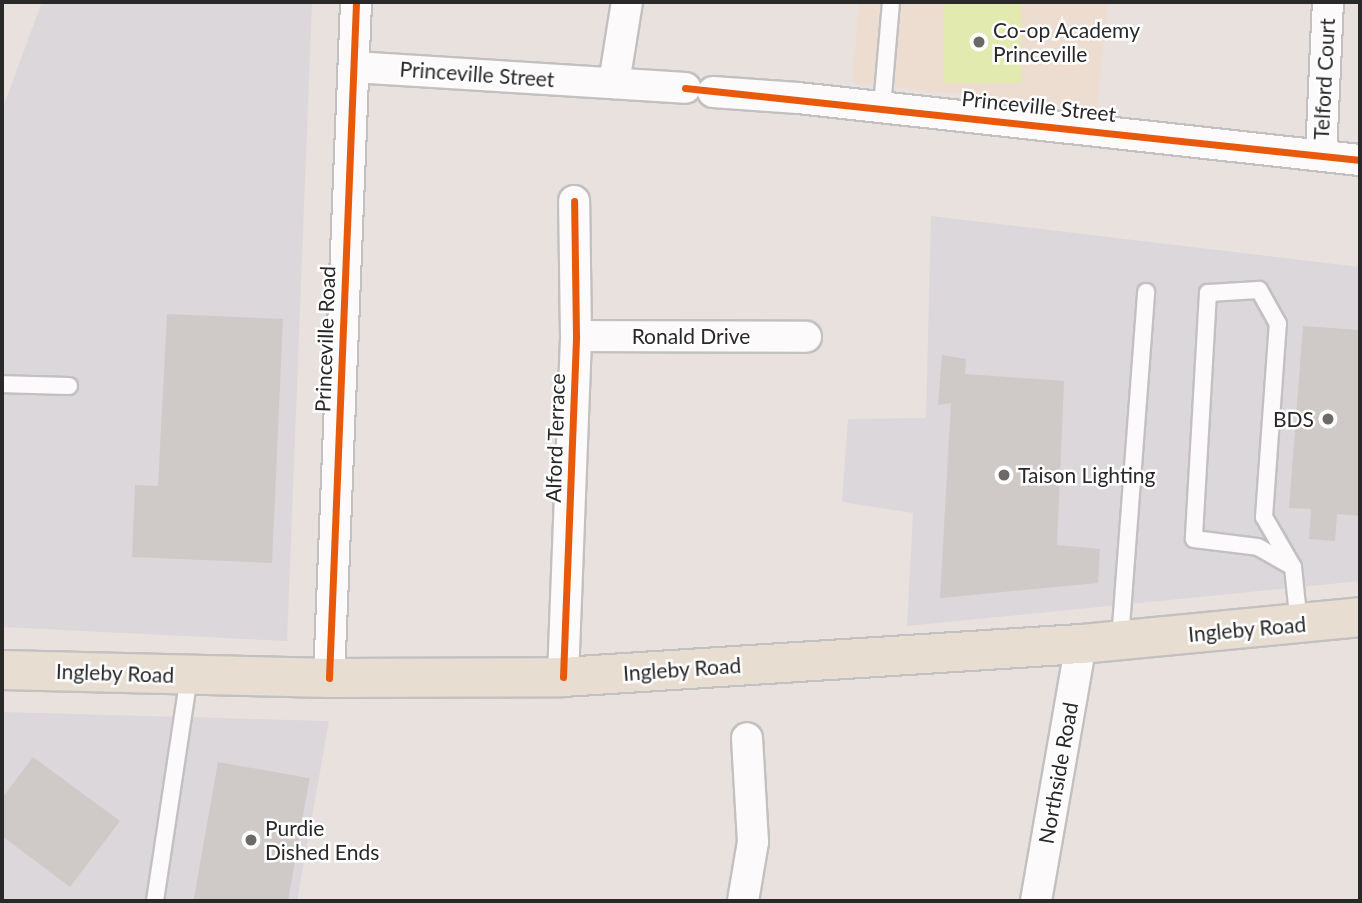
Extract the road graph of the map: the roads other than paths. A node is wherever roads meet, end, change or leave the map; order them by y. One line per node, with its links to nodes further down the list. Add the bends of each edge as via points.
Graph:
1 (356, 2): 5 (street, Princeville Road)
2 (627, 2): 6 (street)
3 (891, 2): 7 (lane)
4 (1328, 3): 8 (street, Telford Court)
5 (354, 67): 6 (street, Princeville Street); 24 (street, Princeville Road)
6 (614, 83): 7 (street, Princeville Street)
7 (882, 107): 8 (street, Princeville Street)
8 (1321, 155): 9 (street, Princeville Street)
9 (1360, 160)
10 (574, 201): 12 (street, Alford Terrace)
11 (1146, 292): 19 (lane)
12 (576, 336): 13 (street, Ronald Drive); 23 (street, Alford Terrace)
13 (806, 337)
14 (2, 384): 15 (lane)
15 (69, 386)
16 (1293, 567): 16 (lane, via 1258,547 1194,539 1208,293 1259,290 1278,324 1264,517); 18 (lane)
17 (1360, 617): 18 (main road, Ingleby Road)
18 (1299, 625): 19 (main road, Ingleby Road)
19 (1120, 640): 20 (main road, Ingleby Road)
20 (1081, 644): 23 (main road, Ingleby Road); 28 (street, Northside Road)
21 (2, 670): 22 (main road, Ingleby Road)
22 (190, 676): 24 (main road, Ingleby Road); 26 (lane)
23 (563, 677): 24 (main road, Ingleby Road)
24 (329, 678)
25 (747, 738): 27 (street, via 753,842)
26 (155, 901)
27 (743, 901)
28 (1035, 901)

